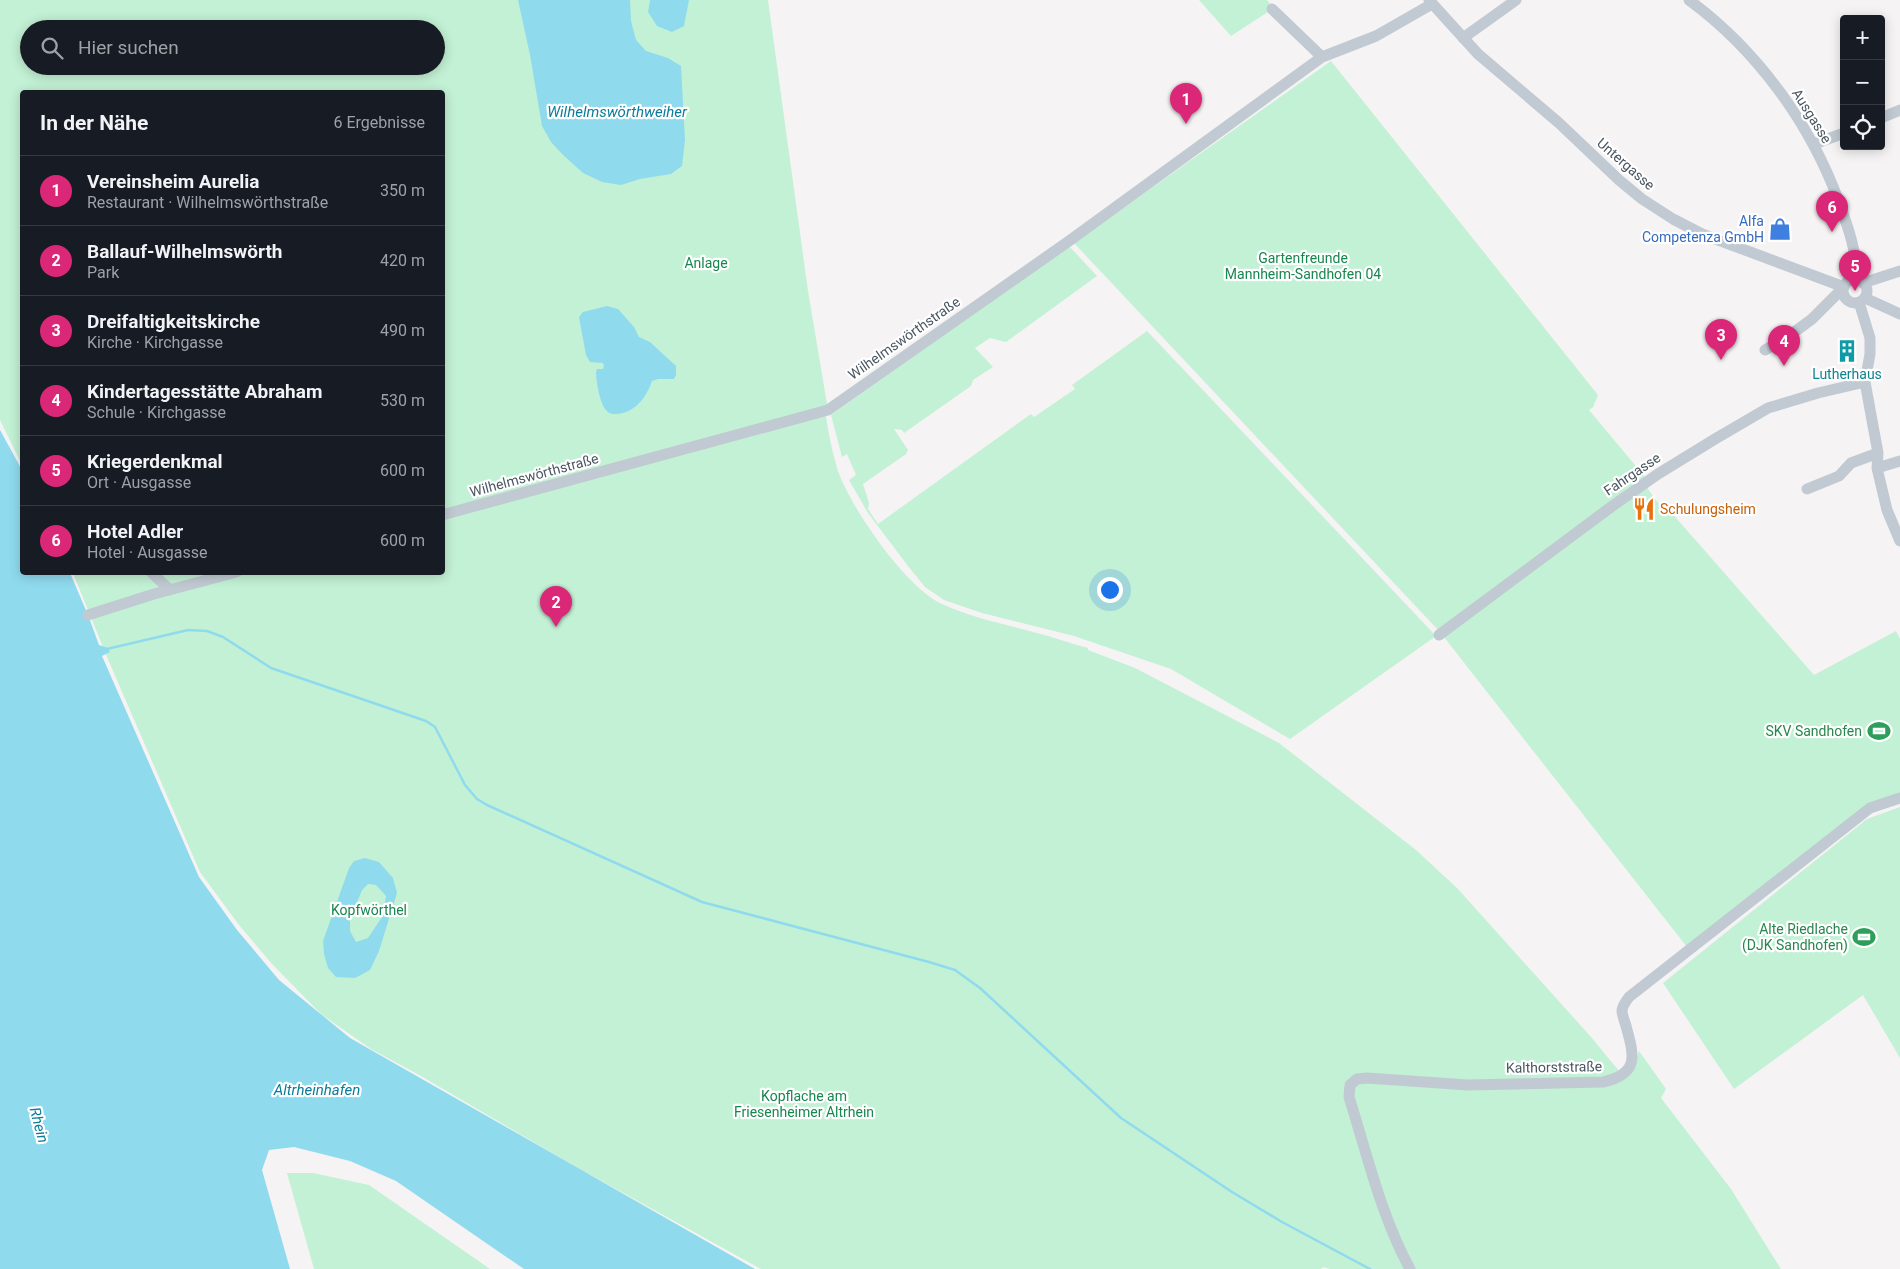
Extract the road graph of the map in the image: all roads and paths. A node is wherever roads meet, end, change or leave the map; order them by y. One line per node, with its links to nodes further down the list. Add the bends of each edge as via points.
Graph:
1 (1516, 0): 5 (street)
2 (1689, 0): 10 (street, Ausgasse, via 1749,54)
3 (1431, 2): 5 (street, Untergasse); 6 (street, Wilhelmswörthstraße, via 1376,36)
4 (1272, 9): 6 (street)
5 (1463, 38): 13 (street, Untergasse, via 1642,199 1702,234)
6 (1322, 57): 22 (street, Wilhelmswörthstraße, via 1070,242 828,410)
7 (1900, 110): 8 (street)
8 (1885, 116)
9 (1840, 134): 10 (street)
10 (1814, 144): 12 (street, Ausgasse, via 1851,234)
11 (1900, 271): 12 (street)
12 (1860, 281): 13 (street, via 1849,281); 14 (street, via 1866,288)
13 (1844, 287): 14 (street, via 1847,300 1853,303); 16 (street, via 1812,318)
14 (1862, 300): 15 (street); 17 (street, via 1870,338)
15 (1900, 314)
16 (1765, 350)
17 (1865, 382): 18 (street); 28 (street, Fahrgasse, via 1768,408 1715,439 1611,507)
18 (1878, 453): 20 (street); 21 (street, via 1850,463 1839,476)
19 (1900, 461): 20 (street)
20 (1877, 468): 23 (street, via 1887,510)
21 (1807, 489)
22 (445, 514)
23 (1900, 542)
24 (154, 575): 26 (street)
25 (226, 575): 26 (street)
26 (170, 590): 27 (street)
27 (88, 615)
28 (1439, 634)
29 (1900, 798): 30 (street, Kalthorststraße, via 1870,808 1629,997 1622,1011 1633,1059 1620,1077 1603,1082 1468,1085 1367,1078 1357,1079 1350,1085 1348,1097 1392,1234)
30 (1410, 1269)

